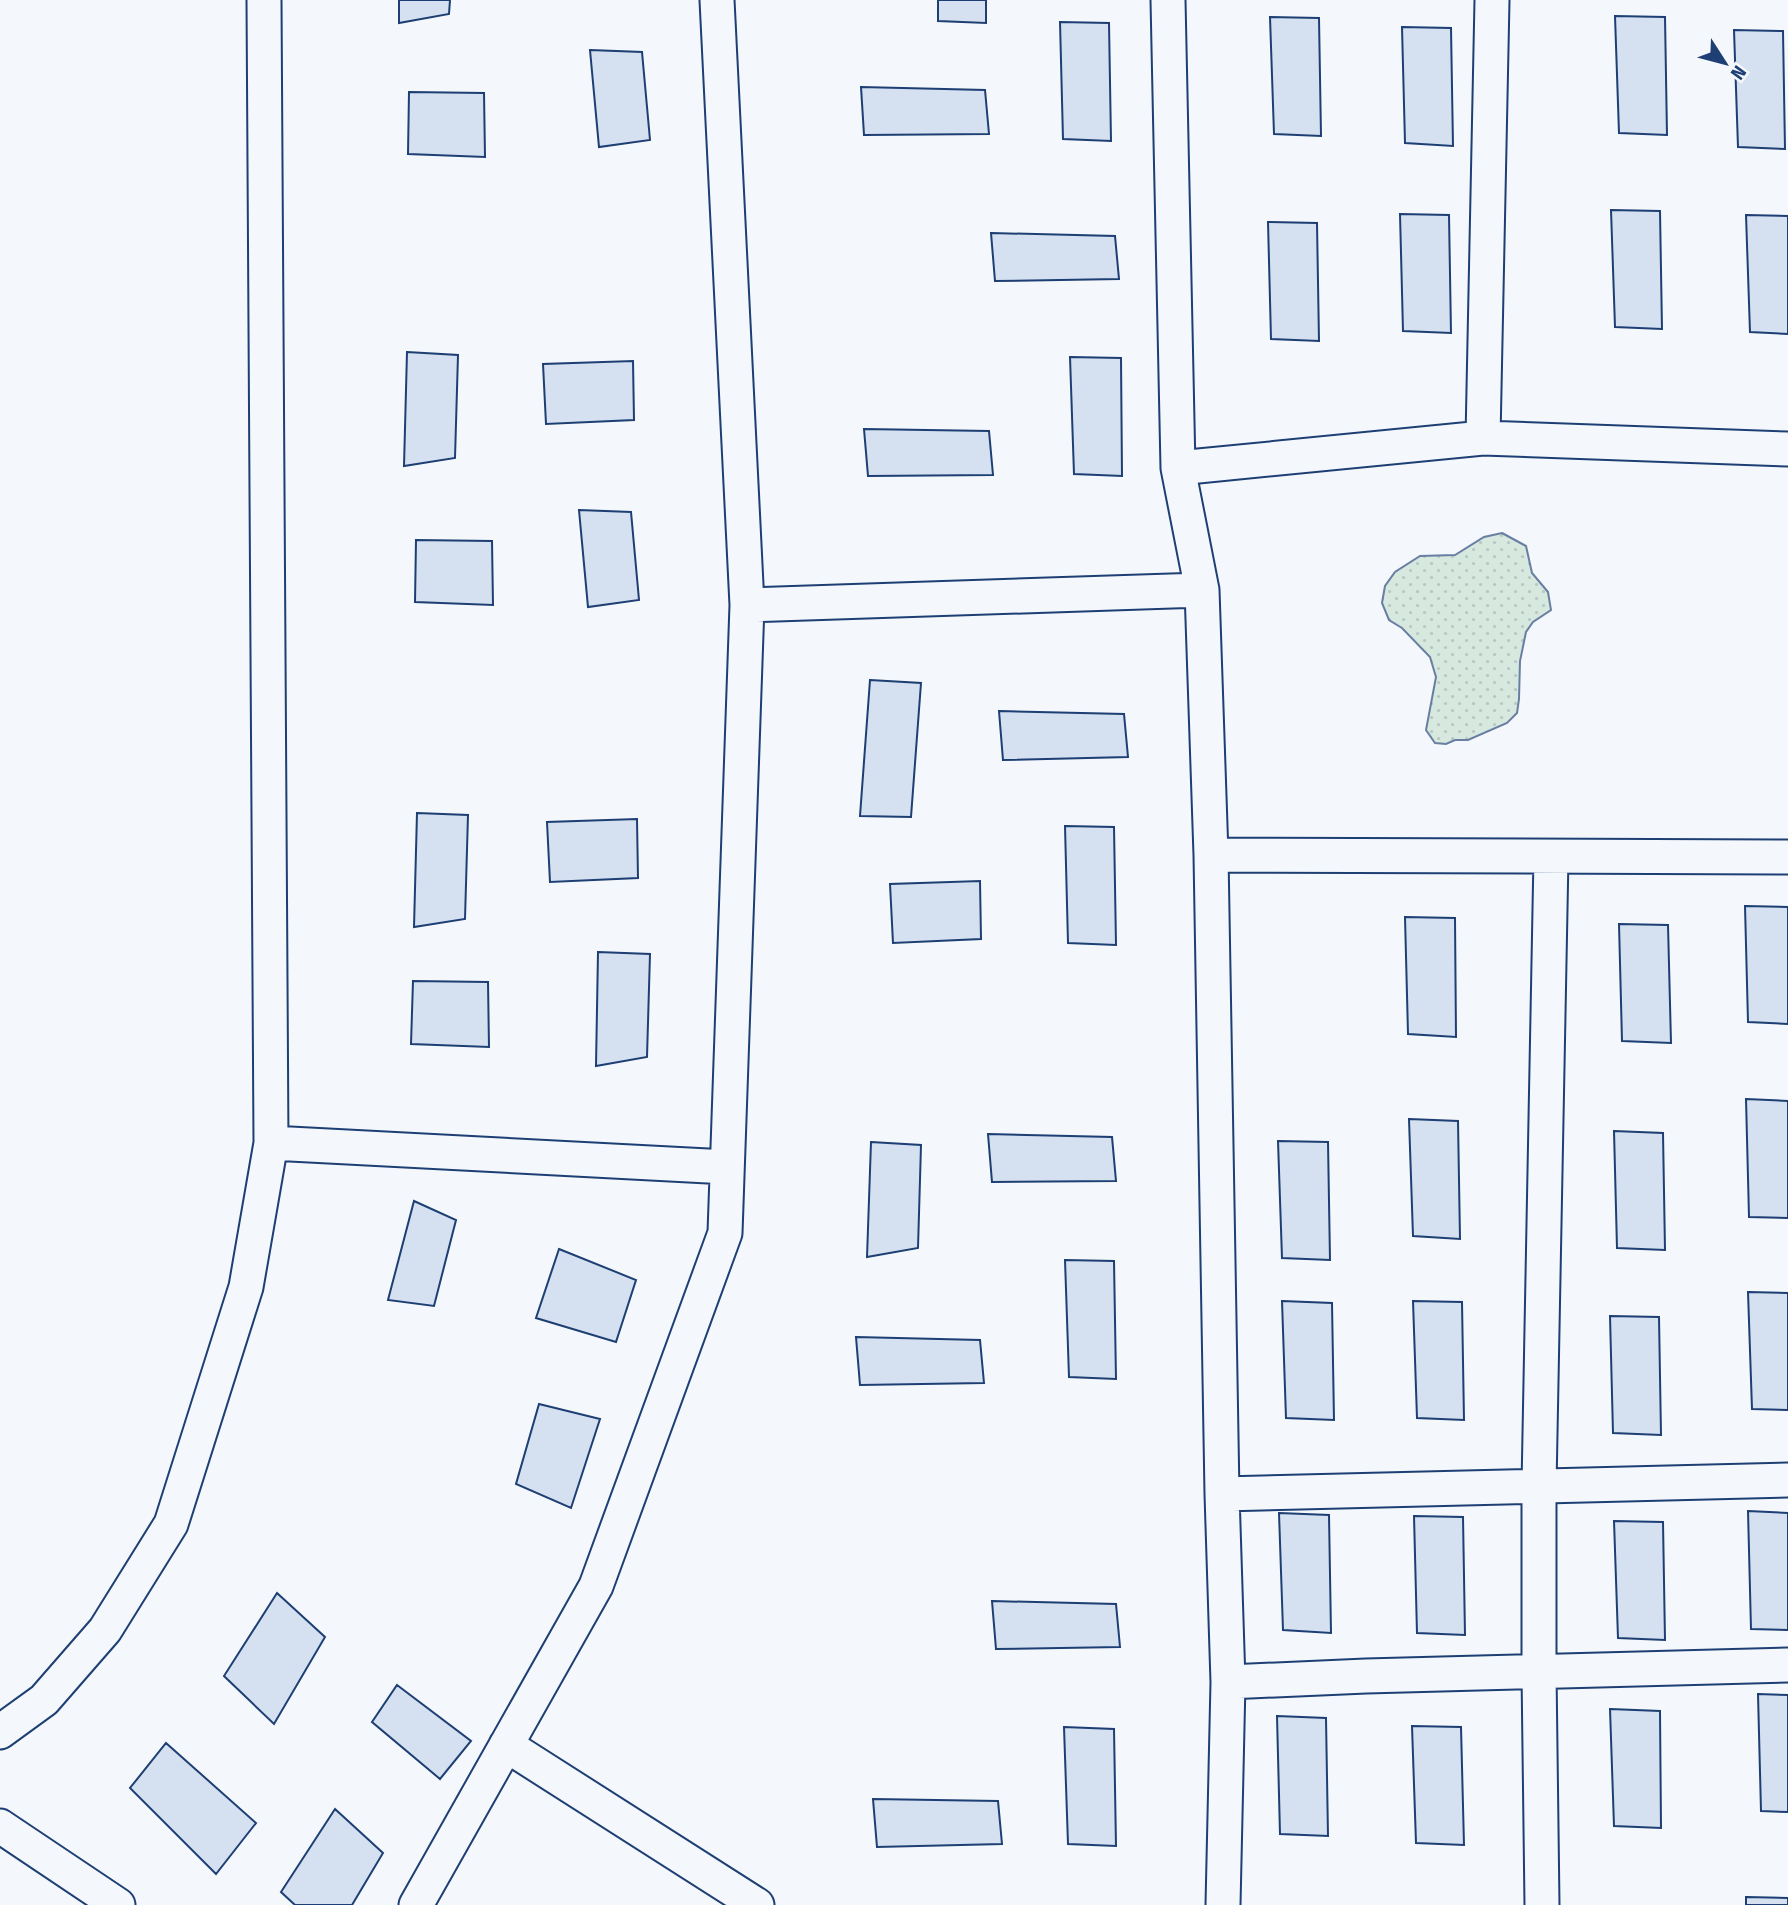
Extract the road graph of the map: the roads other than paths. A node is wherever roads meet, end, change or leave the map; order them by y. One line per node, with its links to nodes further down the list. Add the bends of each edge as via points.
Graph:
1 (264, 0): 13 (street)
2 (717, 0): 9 (street)
3 (1168, 0): 7 (street)
4 (1492, 0): 5 (street)
5 (1483, 438): 6 (street); 7 (street)
6 (1788, 449)
7 (1178, 468): 8 (street)
8 (1202, 590): 9 (street); 10 (street)
9 (747, 605): 14 (street)
10 (1211, 855): 11 (street); 17 (street)
11 (1551, 856): 12 (street); 16 (street)
12 (1788, 858)
13 (271, 1143): 14 (street); 21 (street, via 246,1287 171,1524 105,1630 44,1700)
14 (727, 1167): 22 (street, via 725,1233 596,1586)
15 (1788, 1480): 16 (street)
16 (1539, 1486): 17 (street); 19 (street)
17 (1222, 1494): 20 (street)
18 (1788, 1665): 19 (street)
19 (1539, 1672): 20 (street); 28 (street)
20 (1228, 1682): 27 (street)
21 (0, 1732)
22 (506, 1745): 25 (street); 26 (street)
23 (0, 1826): 24 (street)
24 (118, 1905)
25 (416, 1905)
26 (757, 1905)
27 (1223, 1905)
28 (1542, 1905)

